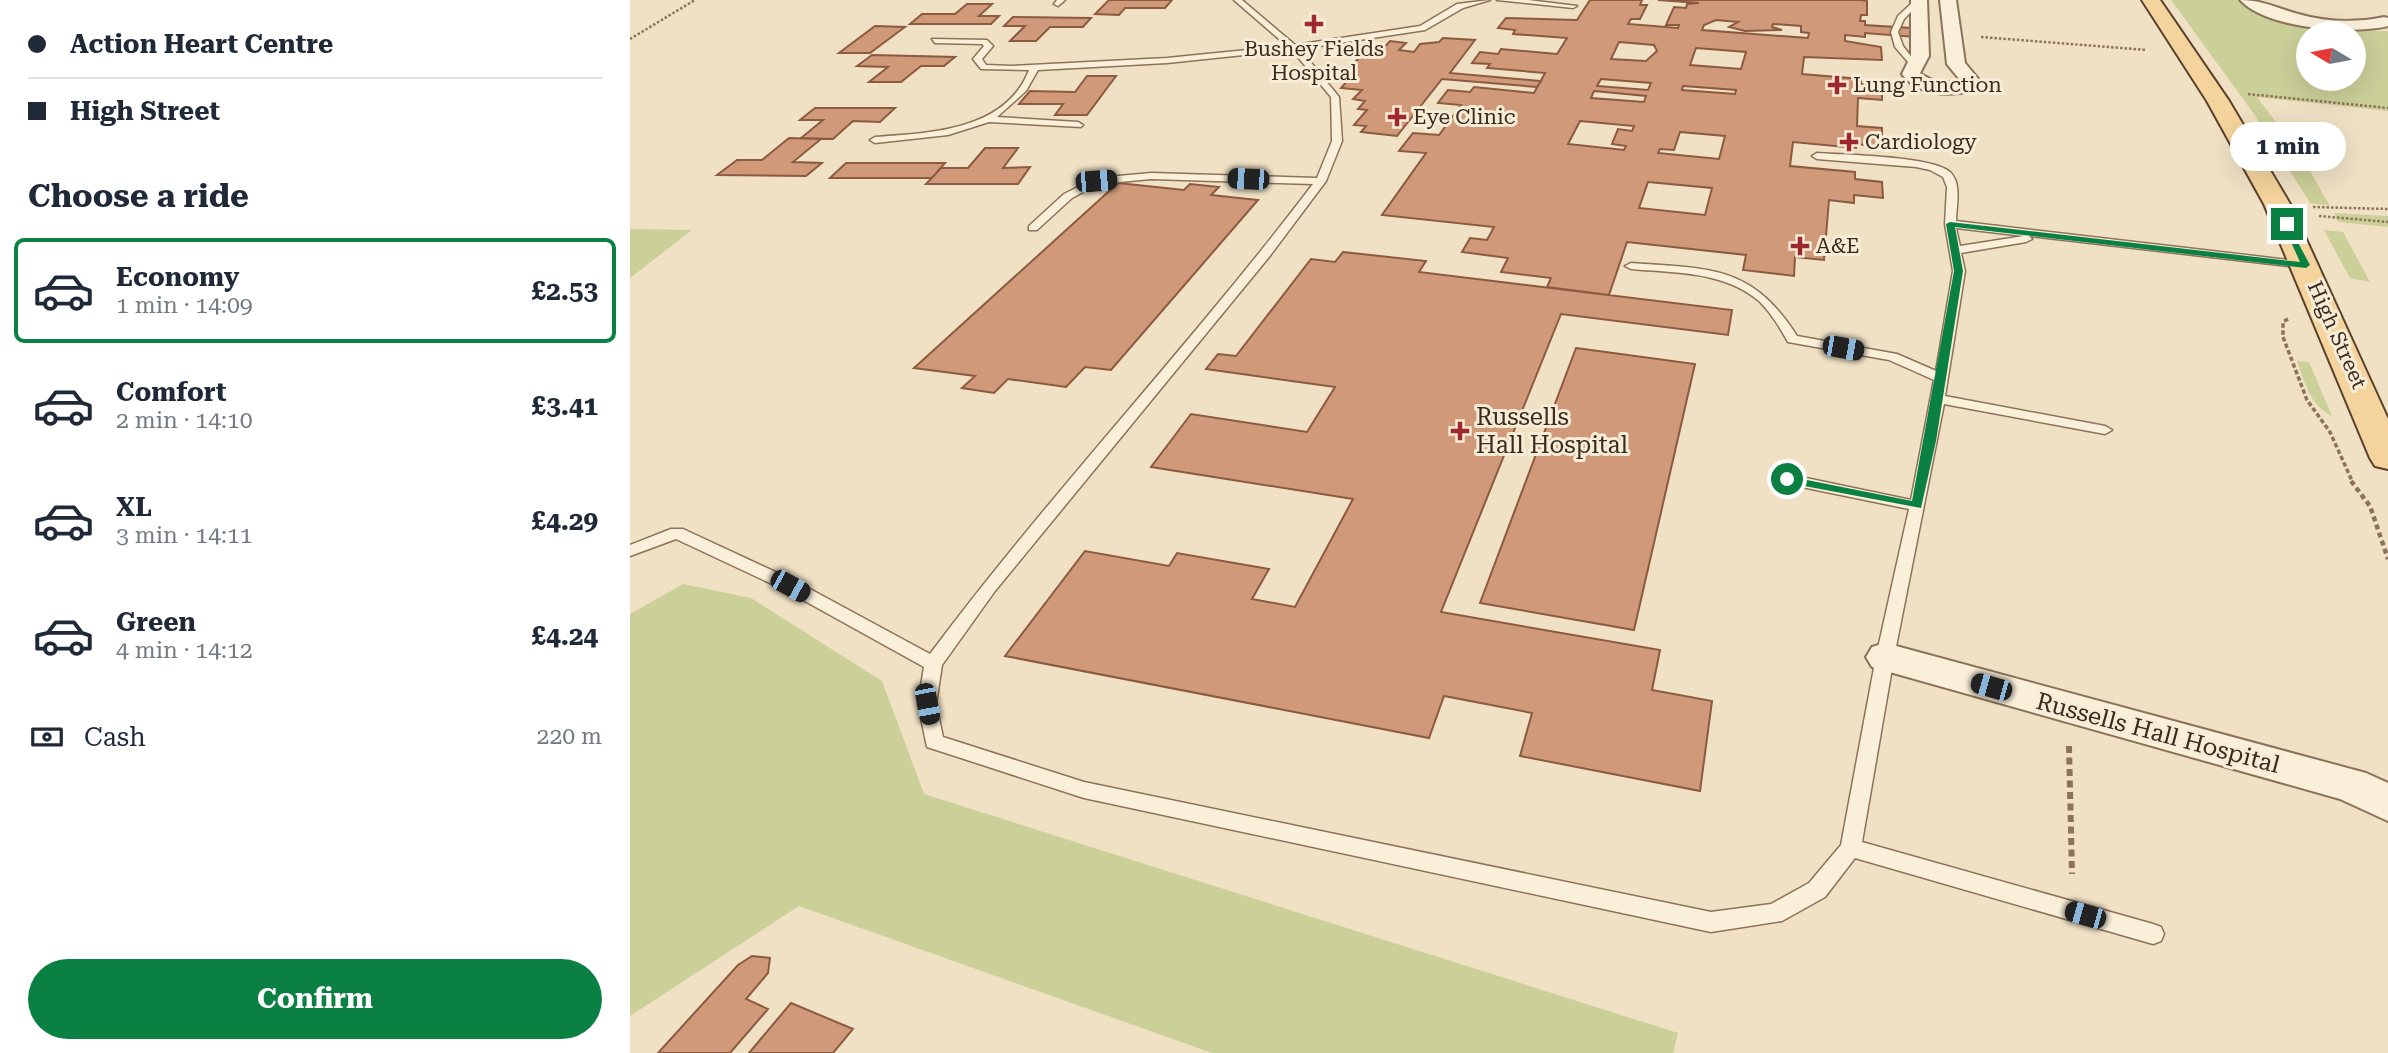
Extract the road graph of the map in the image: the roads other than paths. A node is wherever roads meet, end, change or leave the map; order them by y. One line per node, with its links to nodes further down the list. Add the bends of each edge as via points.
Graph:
1 (1238, 0): 12 (lane)
2 (1486, 0): 12 (lane, via 1460,6 1422,28)
3 (1501, 0): 8 (lane)
4 (1919, 0): 5 (street, via 1920,56 1913,77 1927,85 1951,88 1969,84 1956,64)
5 (1948, 0)
6 (2151, 0): 23 (main road, High Street, via 2218,101)
7 (2248, 0): 10 (street, via 2280,14 2318,22 2359,26)
8 (1573, 6)
9 (2366, 6): 10 (street)
10 (2386, 21)
11 (935, 41): 13 (lane, via 984,42 989,46 977,59 984,66)
12 (1295, 49): 13 (lane, via 1163,63); 18 (lane, via 1335,97 1337,141)
13 (1034, 69): 14 (lane, via 1030,82)
14 (988, 119): 15 (lane); 16 (lane, via 952,133)
15 (1078, 125)
16 (875, 140)
17 (1817, 156): 19 (lane, via 1933,167 1947,175 1952,187)
18 (1321, 181): 20 (lane, via 1151,176 1096,181 1068,196); 33 (lane, via 989,587)
19 (1950, 224): 21 (lane); 22 (lane)
20 (1033, 228)
21 (2086, 239): 22 (lane, via 2018,239); 23 (lane)
22 (1956, 250): 25 (lane, via 1959,271)
23 (2306, 265): 28 (main road, High Street)
24 (1631, 266): 25 (lane, via 1704,274 1737,284 1762,297 1793,339 1892,357)
25 (1941, 378): 26 (lane)
26 (1937, 399): 27 (lane); 30 (lane)
27 (2105, 430)
28 (2388, 458)
29 (1787, 479): 30 (lane)
30 (1917, 506): 32 (lane)
31 (630, 551): 33 (lane, via 677,533 790,586)
32 (1885, 657): 34 (street, Russells Hall Hospital, via 2070,710); 36 (lane)
33 (933, 664): 36 (lane, via 927,704 934,743 1084,790 1711,922 1774,914 1816,890)
34 (2369, 785): 35 (street, Russells Hall Hospital)
35 (2388, 803)
36 (1851, 848): 37 (lane)
37 (2153, 934)

